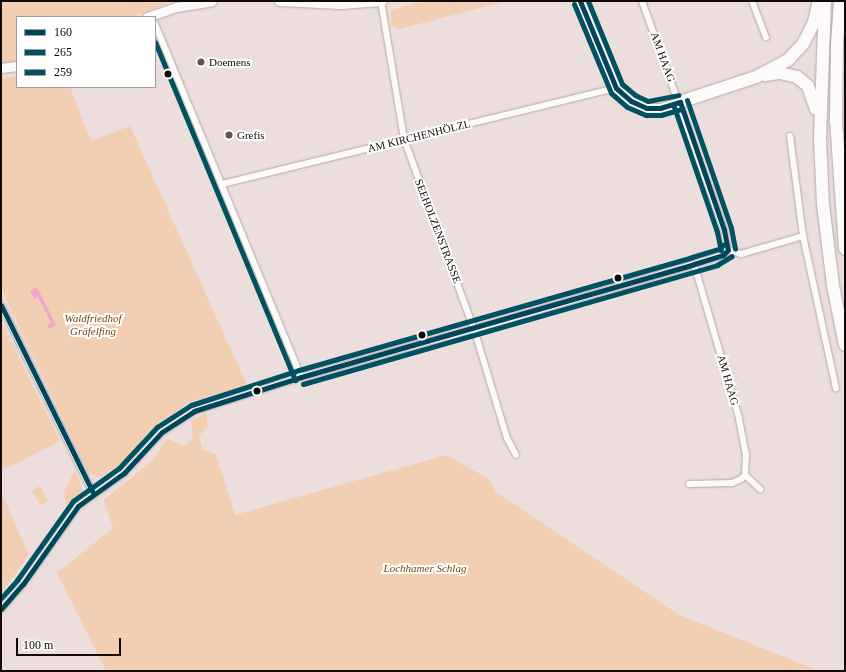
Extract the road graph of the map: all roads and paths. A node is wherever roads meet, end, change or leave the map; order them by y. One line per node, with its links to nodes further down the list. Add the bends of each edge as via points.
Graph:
1 (212, 1): 10 (main road, via 176,7)
2 (279, 1): 3 (main road, via 340,4)
3 (382, 1): 20 (street, SEEHOLZENSTRASSE)
4 (580, 1): 16 (main road)
5 (642, 1): 17 (street, AM HAAG)
6 (752, 1): 12 (street)
7 (819, 1): 15 (highway, via 810,31 795,53 776,67)
8 (825, 1): 19 (highway)
9 (840, 1): 23 (highway, via 836,120)
10 (150, 16)
11 (156, 26): 21 (street)
12 (766, 37)
13 (16, 66): 14 (main road)
14 (1, 68)
15 (756, 76): 17 (highway); 19 (highway, via 790,74 804,82 813,95)
16 (616, 88): 17 (main road, via 646,108 660,108); 20 (street, AM KIRCHENHÖLZL)
17 (680, 102): 24 (street, AM HAAG, via 724,230)
18 (790, 136): 22 (street)
19 (820, 138): 28 (highway, via 827,244)
20 (404, 139): 21 (street, AM KIRCHENHÖLZL); 27 (street, SEEHOLZENSTRASSE)
21 (222, 184): 29 (street)
22 (803, 236): 24 (street, via 741,254); 30 (street)
23 (845, 249)
24 (728, 250): 25 (street, via 723,255)
25 (694, 264): 27 (street); 32 (street, AM HAAG, via 739,418 746,455)
26 (1, 305): 35 (street)
27 (474, 329): 29 (street); 31 (street, SEEHOLZENSTRASSE, via 506,438)
28 (845, 345)
29 (301, 377): 35 (street, via 202,407 187,414 162,432 124,473)
30 (836, 388)
31 (516, 456)
32 (745, 475): 33 (street, via 732,483); 34 (street)
33 (689, 484)
34 (760, 489)
35 (93, 493): 36 (street, via 78,506 28,577)
36 (1, 609)

